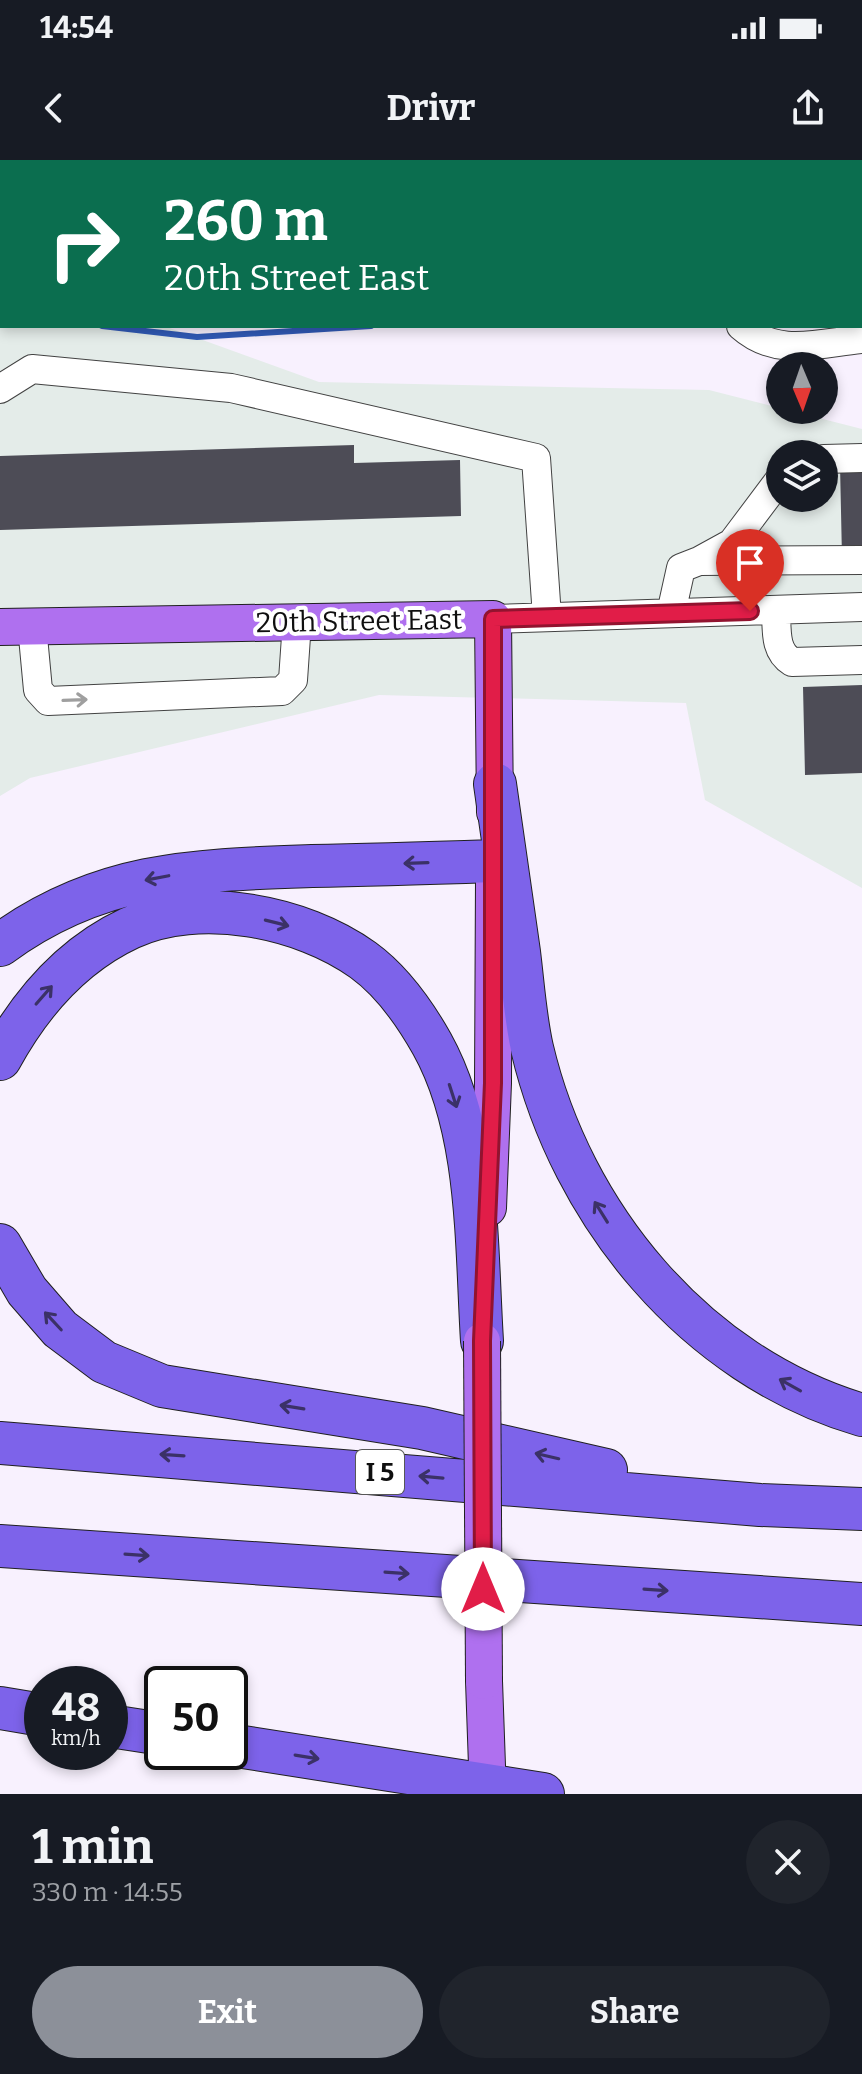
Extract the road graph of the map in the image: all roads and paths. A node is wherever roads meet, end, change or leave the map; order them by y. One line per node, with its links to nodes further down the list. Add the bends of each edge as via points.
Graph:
1 (744, 328): 2 (street, via 758,339 789,347)
2 (862, 339)
3 (0, 389): 12 (street, via 32,369 231,388 536,458)
4 (862, 458): 5 (street)
5 (838, 459)
6 (766, 498): 8 (street, via 732,543)
7 (862, 560): 8 (street)
8 (699, 561): 11 (street, via 681,568)
9 (862, 607): 10 (street, 20th Street East)
10 (776, 610): 11 (street, 20th Street East); 16 (street, via 779,649 792,662)
11 (671, 613): 12 (street, 20th Street East)
12 (547, 617): 13 (street, 20th Street East)
13 (493, 619): 14 (main road, 20th Street East); 17 (main road)
14 (297, 622): 15 (main road, 20th Street East); 15 (street, one-way to 14, via 38,690 48,701 282,691 293,680)
15 (16, 626)
16 (862, 660)
17 (495, 784): 18 (main road); 23 (highway, one-way to 17, via 796,1389 710,1333 636,1261 600,1211 558,1128 531,1046)
18 (494, 861): 19 (highway, one-way to 19, via 195,870 88,895); 22 (main road, via 493,1083)
19 (0, 945)
20 (0, 1059): 22 (highway, one-way to 22, via 22,1019 74,963 153,920 240,916 274,921 337,945 371,967 408,1005 455,1098 469,1175)
21 (0, 1245): 25 (highway, one-way to 21, via 422,1428 162,1386 104,1362 60,1329 27,1291)
22 (482, 1341): 32 (main road, bridge)
23 (862, 1415)
24 (0, 1443): 25 (highway, I 5, one-way to 24)
25 (760, 1505): 26 (highway, I 5)
26 (862, 1509)
27 (0, 1546): 28 (highway, one-way to 28)
28 (862, 1604)
29 (0, 1708): 30 (highway)
30 (24, 1712)
31 (248, 1748): 32 (highway, one-way to 32)
32 (488, 1790): 33 (highway)
33 (543, 1794)

